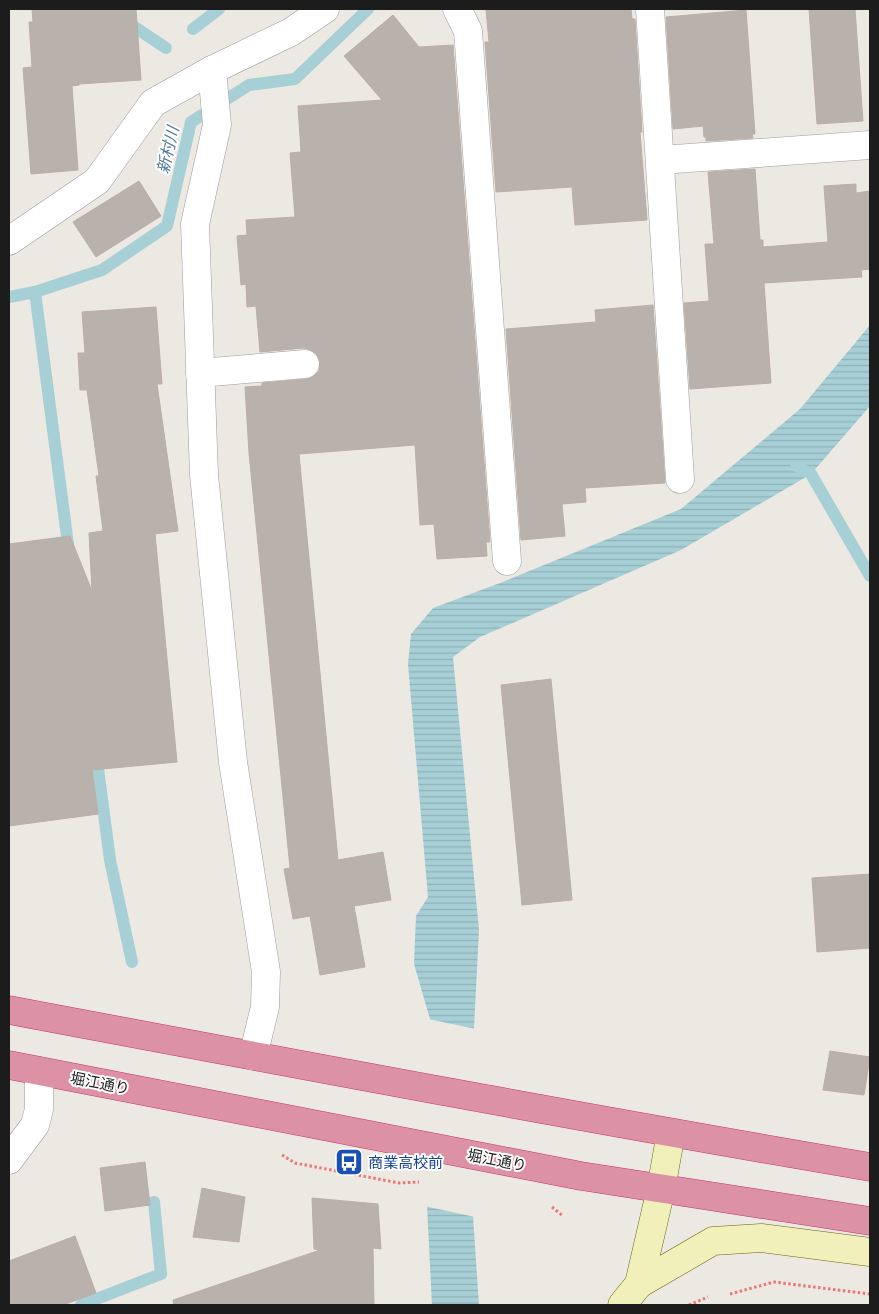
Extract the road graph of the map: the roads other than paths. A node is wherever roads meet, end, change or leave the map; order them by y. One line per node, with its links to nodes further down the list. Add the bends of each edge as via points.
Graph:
1 (325, 9): 4 (street, via 291,32)
2 (457, 9): 11 (street, via 468,30)
3 (650, 9): 6 (street)
4 (212, 70): 7 (street, via 153,103 97,181); 9 (street, via 217,125 195,224)
5 (870, 144): 6 (street)
6 (661, 160): 10 (street)
7 (9, 241)
8 (305, 364): 9 (street)
9 (200, 373): 13 (street, via 204,475 233,762 266,972 266,1007)
10 (680, 479)
11 (507, 561)
12 (9, 1010): 13 (highway)
13 (254, 1056): 16 (highway)
14 (9, 1065): 15 (highway, 堀江通り)
15 (39, 1071): 17 (street, via 39,1109 35,1125); 19 (highway, 堀江通り)
16 (671, 1133): 18 (highway); 19 (street)
17 (9, 1160)
18 (870, 1167)
19 (661, 1189): 20 (highway, 堀江通り); 22 (street)
20 (870, 1221)
21 (870, 1252): 22 (street, via 760,1238 713,1241)
22 (639, 1284): 23 (street)
23 (622, 1305)

